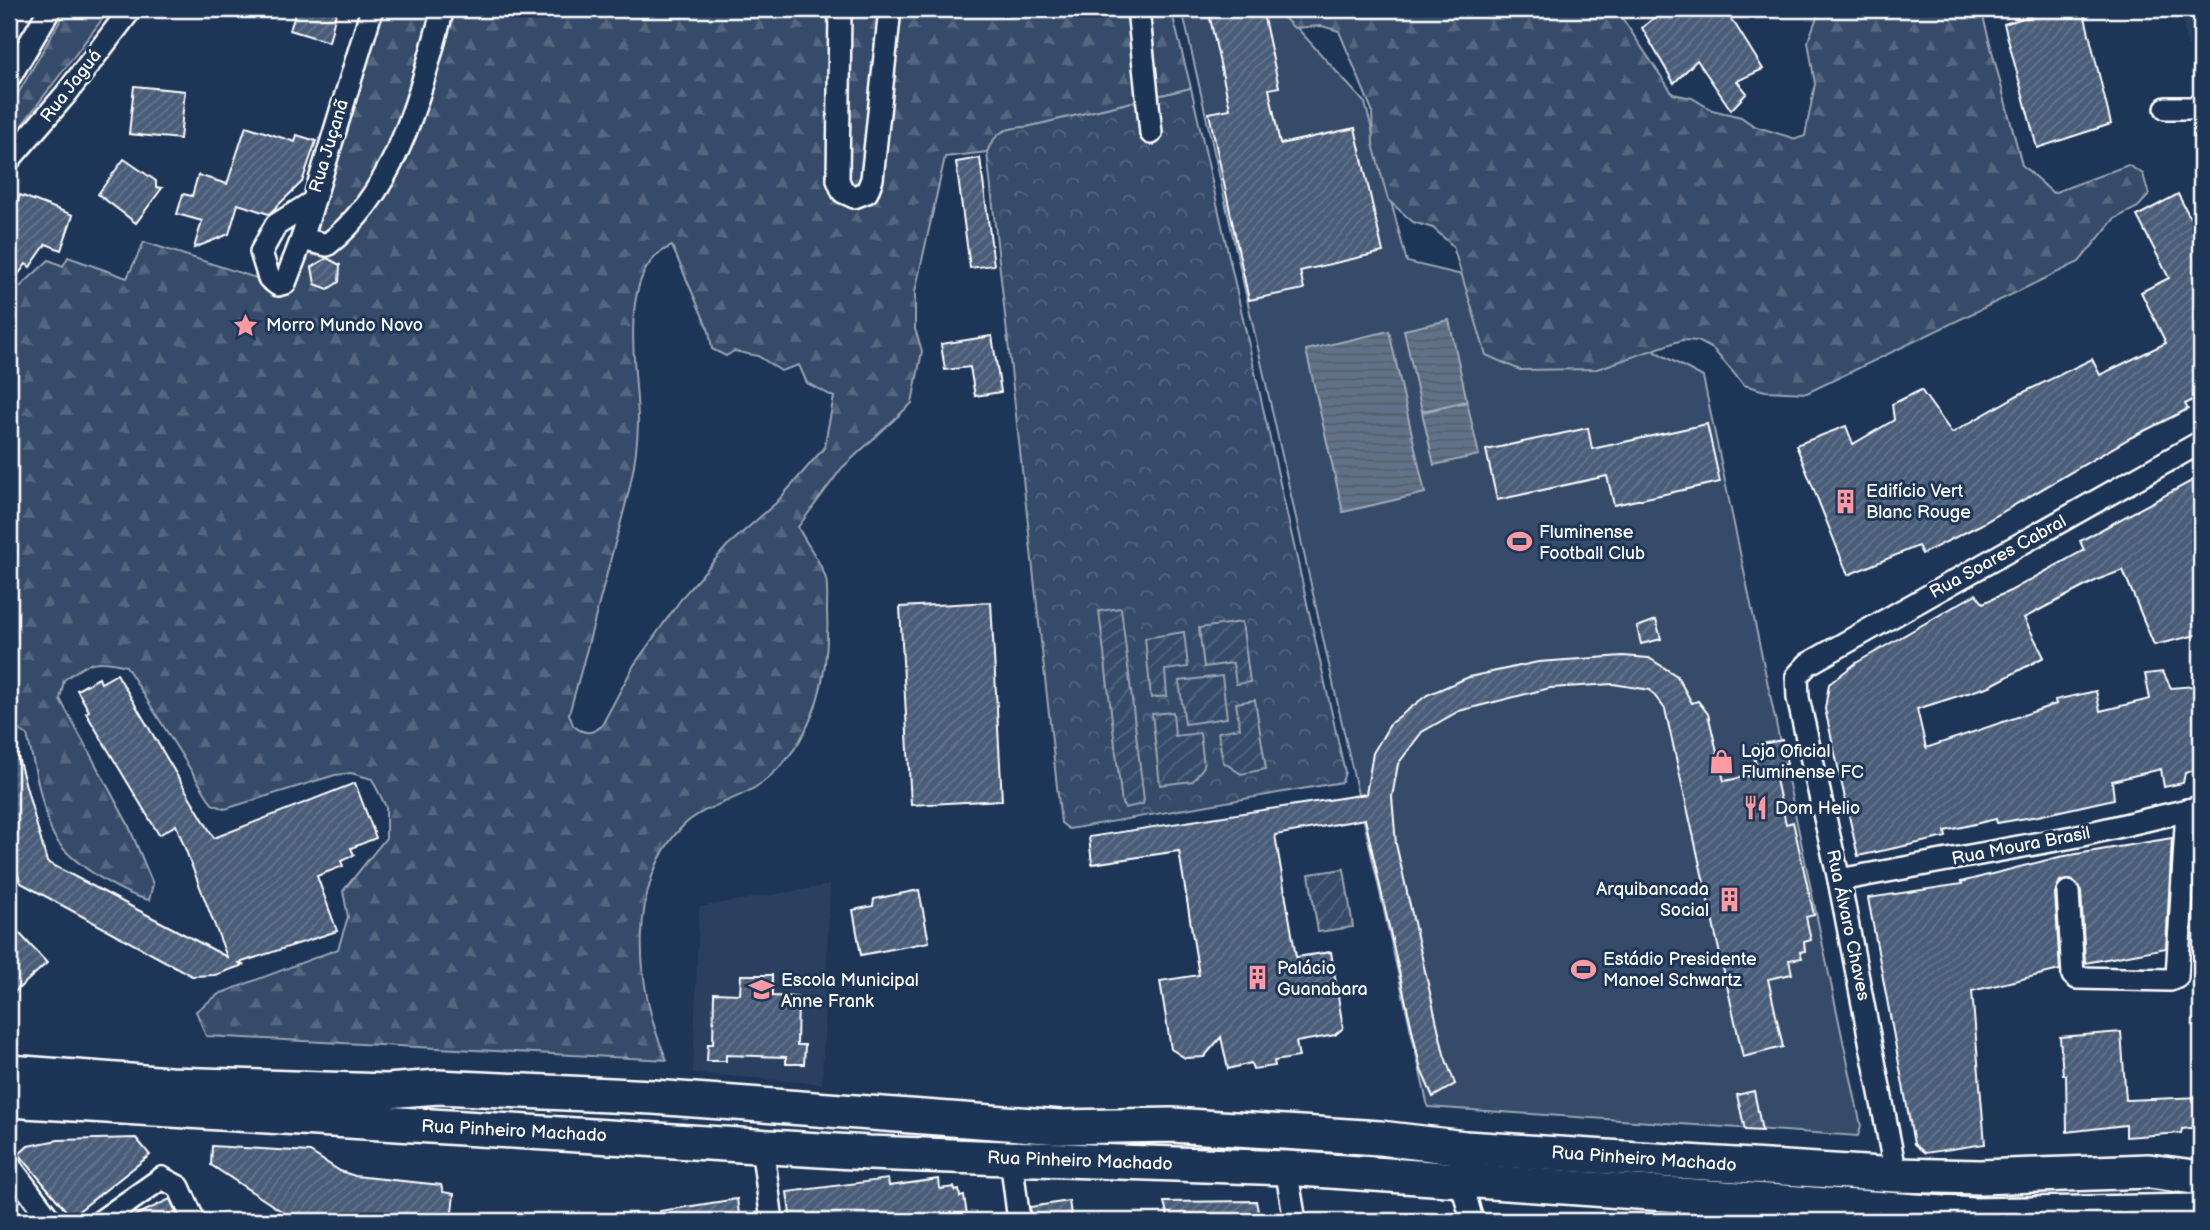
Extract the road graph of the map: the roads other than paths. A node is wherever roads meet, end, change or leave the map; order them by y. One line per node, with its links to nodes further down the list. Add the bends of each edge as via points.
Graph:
1 (50, 9): 8 (street)
2 (131, 9): 12 (street, Rua Jaguá)
3 (372, 9): 13 (street, Rua Juçanã)
4 (443, 9): 14 (street, via 410,121 365,209 327,245)
5 (839, 9): 6 (street, via 838,180 843,192 855,197 867,192 872,180)
6 (890, 9)
7 (1138, 9): 11 (street)
8 (9, 78)
9 (2166, 108): 10 (street)
10 (2201, 108)
11 (1151, 133)
12 (9, 160)
13 (311, 203): 14 (street, Rua Juçanã); 14 (street, Rua Juçanã, via 276,225 261,252 269,278 278,285 285,283)
14 (302, 239)
15 (2201, 442): 16 (street, Rua Soares Cabral, via 1808,664)
16 (1797, 676): 18 (street, Rua Álvaro Chaves)
17 (2194, 808): 18 (street, Rua Moura Brasil, via 2078,836); 19 (street, via 2177,977 2073,975)
18 (1839, 880): 27 (street, Rua Álvaro Chaves)
19 (2068, 892)
20 (9, 1072): 24 (main road, Rua Pinheiro Machado, via 170,1084 387,1091 438,1087 653,1097 1060,1127 1172,1125 1380,1138)
21 (9, 1100): 22 (main road, Rua Pinheiro Machado)
22 (762, 1146): 23 (main road, Rua Pinheiro Machado); 35 (street)
23 (1011, 1158): 26 (main road, Rua Pinheiro Machado); 36 (street)
24 (1463, 1164): 26 (main road, Rua Pinheiro Machado); 27 (main road, Rua Pinheiro Machado); 29 (main road, Rua Pinheiro Machado); 38 (street)
25 (9, 1166): 32 (street)
26 (1286, 1168): 37 (street)
27 (1896, 1175): 28 (main road, Rua Pinheiro Machado, via 2148,1171)
28 (2201, 1178)
29 (1748, 1211): 31 (main road, Rua Pinheiro Machado)
30 (2201, 1211): 31 (main road, Rua Pinheiro Machado)
31 (1863, 1214)
32 (51, 1221)
33 (101, 1221): 34 (street, via 162,1178 179,1187)
34 (194, 1221)
35 (772, 1221)
36 (1019, 1221)
37 (1295, 1221)
38 (1472, 1221)

